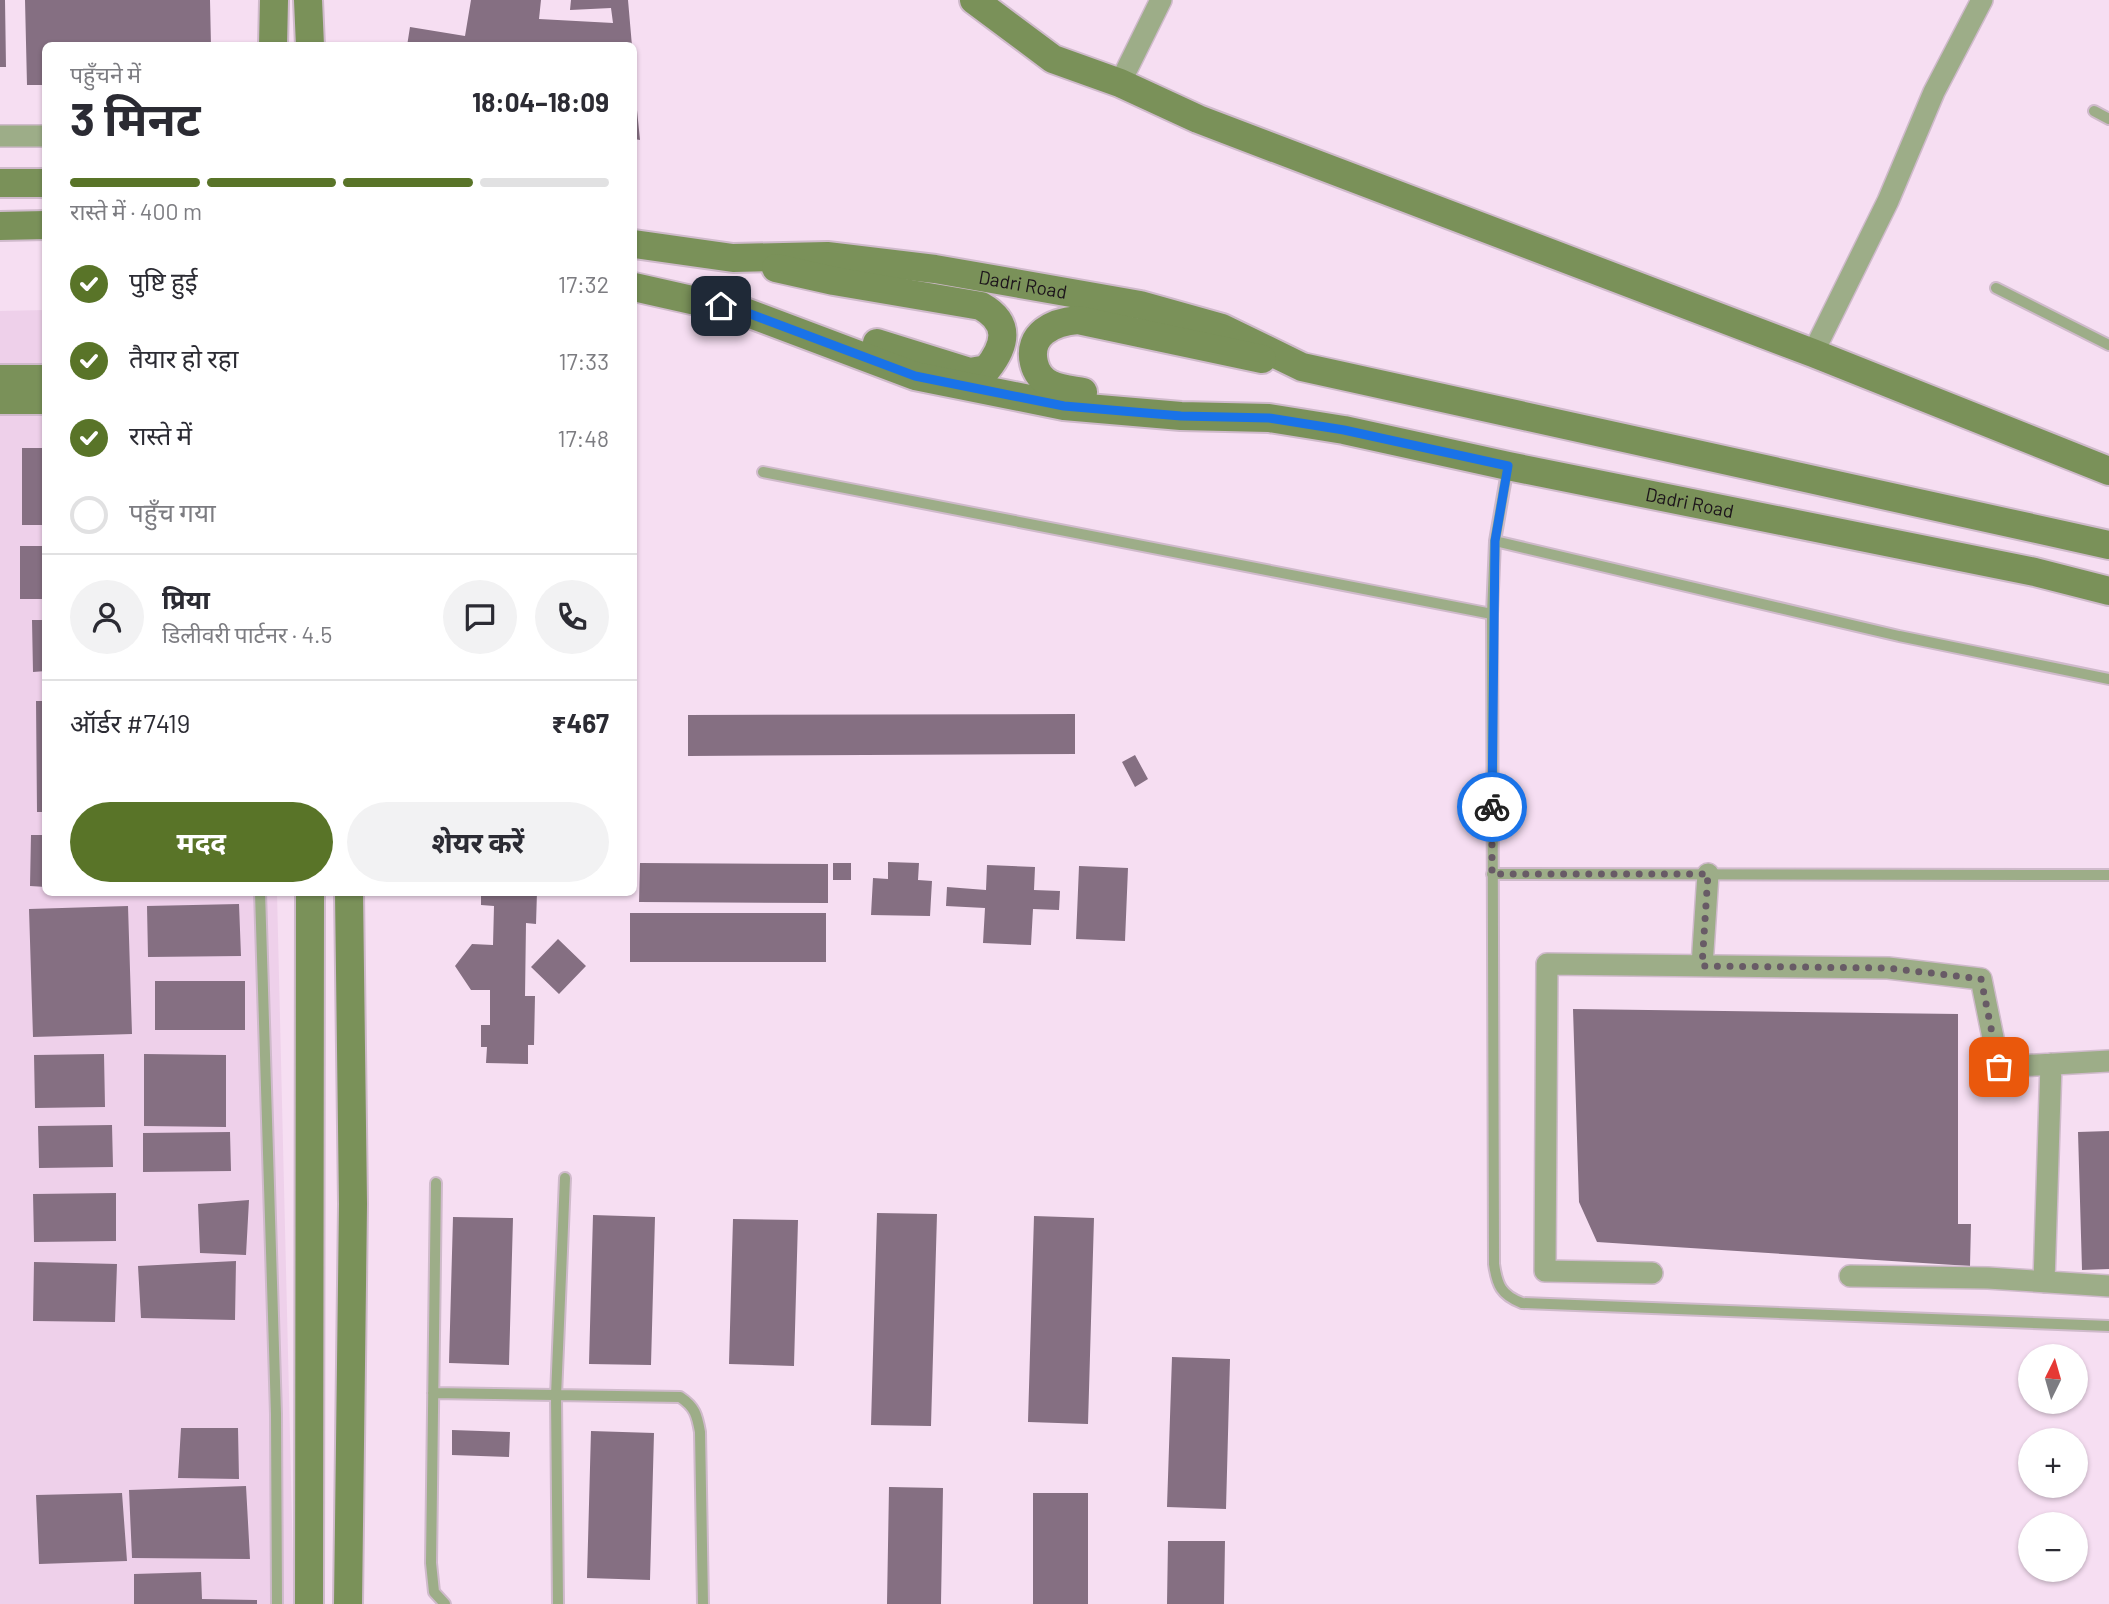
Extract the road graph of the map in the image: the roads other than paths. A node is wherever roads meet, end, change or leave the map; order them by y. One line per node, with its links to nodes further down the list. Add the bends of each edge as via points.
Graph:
1 (274, 0): 6 (main road)
2 (308, 0): 7 (main road)
3 (974, 0): 8 (main road, via 1053,59)
4 (1161, 0): 8 (street)
5 (1982, 0): 23 (street, via 1934,92 1888,201)
6 (273, 42)
7 (310, 42)
8 (1120, 83): 23 (main road, via 1198,120)
9 (2094, 111): 10 (lane)
10 (2109, 119)
11 (0, 136): 12 (street)
12 (42, 136)
13 (0, 183): 14 (main road)
14 (42, 183)
15 (42, 225): 16 (main road)
16 (0, 226)
17 (637, 244): 18 (main road, Dadri Road)
18 (733, 258): 21 (main road, Dadri Road, via 981,306 996,315 1002,345 987,369 970,372 847,334); 24 (main road, Dadri Road, via 827,256 881,262 1140,305 1222,328)
19 (637, 288): 21 (main road, Dadri Road)
20 (1996, 288): 22 (lane)
21 (745, 312): 29 (main road, Dadri Road, via 915,376 1023,398 1181,416)
22 (2109, 345)
23 (1813, 353): 31 (main road)
24 (1302, 367): 29 (main road, Dadri Road, via 1078,320 1060,321 1040,334 1031,351 1036,372 1051,385 1103,395 1172,399); 34 (main road, Dadri Road)
25 (0, 379): 26 (main road)
26 (42, 379)
27 (0, 400): 28 (main road)
28 (42, 400)
29 (1269, 418): 30 (main road, Dadri Road)
30 (1508, 466): 33 (lane); 35 (main road, Dadri Road, via 2035,572)
31 (2109, 471)
32 (763, 472): 36 (lane)
33 (1495, 541): 36 (lane); 37 (lane, via 1899,636)
34 (2109, 545)
35 (2109, 592)
36 (1492, 614): 38 (lane)
37 (2109, 679)
38 (1492, 874): 39 (lane); 53 (lane, via 1494,1264 1497,1283 1506,1297 1522,1303)
39 (1708, 874): 40 (lane); 44 (street)
40 (2109, 875)
41 (260, 896): 56 (lane, via 276,1414)
42 (310, 896): 57 (main road)
43 (349, 896): 58 (main road)
44 (1702, 966): 46 (street, via 1888,968 1981,979 1999,1067); 49 (street, via 1547,964 1545,1271)
45 (2109, 1061): 46 (street)
46 (2051, 1064): 51 (street)
47 (565, 1178): 55 (lane)
48 (436, 1183): 54 (lane)
49 (1652, 1273)
50 (1850, 1276): 51 (street)
51 (2044, 1282): 52 (street)
52 (2109, 1286)
53 (2109, 1326)
54 (433, 1394): 55 (lane); 59 (lane, via 431,1563 434,1592)
55 (556, 1396): 60 (lane); 61 (lane, via 680,1397 691,1405 700,1432)
56 (277, 1604)
57 (309, 1604)
58 (348, 1604)
59 (445, 1604)
60 (558, 1604)
61 (703, 1604)

